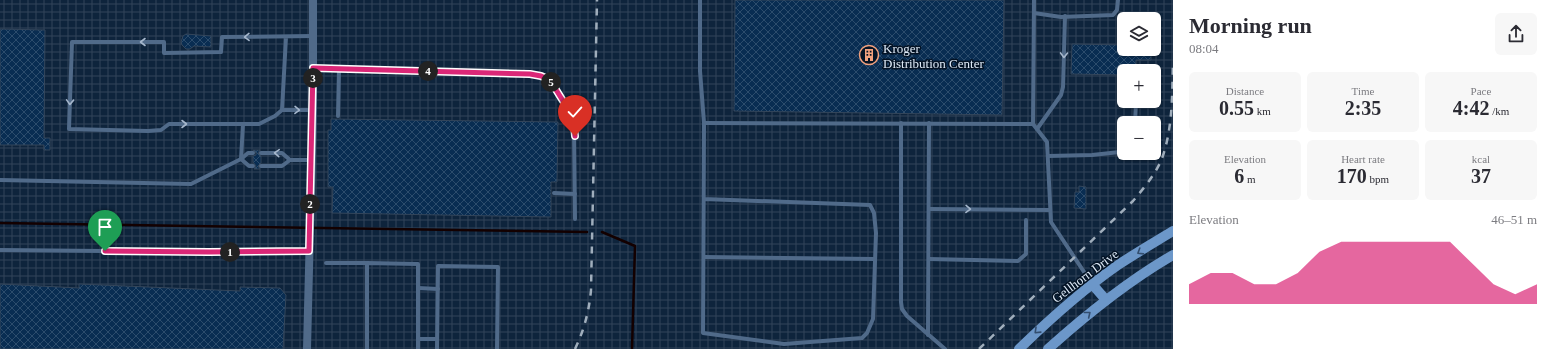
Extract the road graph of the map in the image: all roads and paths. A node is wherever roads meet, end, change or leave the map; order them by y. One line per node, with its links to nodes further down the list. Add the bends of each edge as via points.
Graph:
1 (313, 0): 7 (street)
2 (700, 0): 14 (lane, via 700,70)
3 (1034, 0): 5 (lane)
4 (1118, 0): 6 (lane, via 1117,10 1113,15)
5 (1034, 13): 6 (lane); 18 (lane)
6 (1064, 16): 19 (lane, one-way to 19, via 1063,87 1061,95)
7 (313, 36): 8 (lane); 9 (street)
8 (286, 37): 11 (lane); 17 (lane, one-way to 17, via 222,37 221,52 192,54 164,53 164,42 72,42 69,129 148,131 161,130 169,124)
9 (313, 68): 10 (lane); 12 (street)
10 (339, 69): 13 (lane); 31 (lane, via 530,74 550,80 568,109 574,125)
11 (282, 110): 12 (lane, one-way to 12); 17 (lane, via 259,124)
12 (312, 110): 26 (street)
13 (338, 116)
14 (704, 123): 15 (lane); 32 (lane)
15 (901, 123): 16 (lane); 50 (lane, via 901,302 907,316)
16 (929, 123): 18 (lane); 33 (lane)
17 (243, 124): 24 (lane)
18 (1033, 124): 19 (lane)
19 (1037, 129): 23 (lane, via 1047,142)
20 (1117, 152): 23 (lane)
21 (253, 153): 24 (lane, via 248,153)
22 (261, 153): 25 (lane, one-way to 22, via 282,153)
23 (1048, 156): 34 (lane)
24 (241, 159): 27 (lane, via 249,166); 29 (lane, via 191,184)
25 (290, 160): 26 (lane); 28 (lane, via 282,166)
26 (311, 160): 39 (street)
27 (253, 166)
28 (260, 166)
29 (0, 180)
30 (554, 193): 31 (lane)
31 (575, 194): 35 (lane)
32 (704, 199): 41 (lane); 42 (lane, via 870,205 874,213 876,233)
33 (929, 209): 34 (lane, one-way to 34); 43 (lane)
34 (1050, 210): 46 (lane, via 1051,222)
35 (575, 219)
36 (1026, 220): 43 (lane, via 1026,254 1018,261)
37 (1173, 231): 46 (main road, Gellhorn Drive, one-way to 46)
38 (0, 250): 39 (lane)
39 (309, 251): 53 (street)
40 (1173, 255): 49 (main road)
41 (704, 257): 42 (lane); 42 (lane, via 703,333 784,344 862,338 873,320)
42 (875, 259)
43 (929, 259): 50 (lane)
44 (326, 263): 45 (lane)
45 (367, 263): 47 (lane, via 418,264); 54 (lane)
46 (1092, 284): 49 (main road); 59 (main road, Gellhorn Drive, one-way to 59)
47 (418, 288): 48 (lane); 51 (lane)
48 (438, 289): 52 (lane); 57 (lane, via 438,266 498,267)
49 (1106, 300): 60 (main road, one-way to 49)
50 (928, 334): 58 (lane)
51 (418, 339): 52 (lane); 55 (lane)
52 (437, 339): 56 (lane)
53 (307, 349)
54 (367, 349)
55 (418, 349)
56 (437, 349)
57 (497, 349)
58 (945, 349)
59 (1019, 349)
60 (1048, 349)

